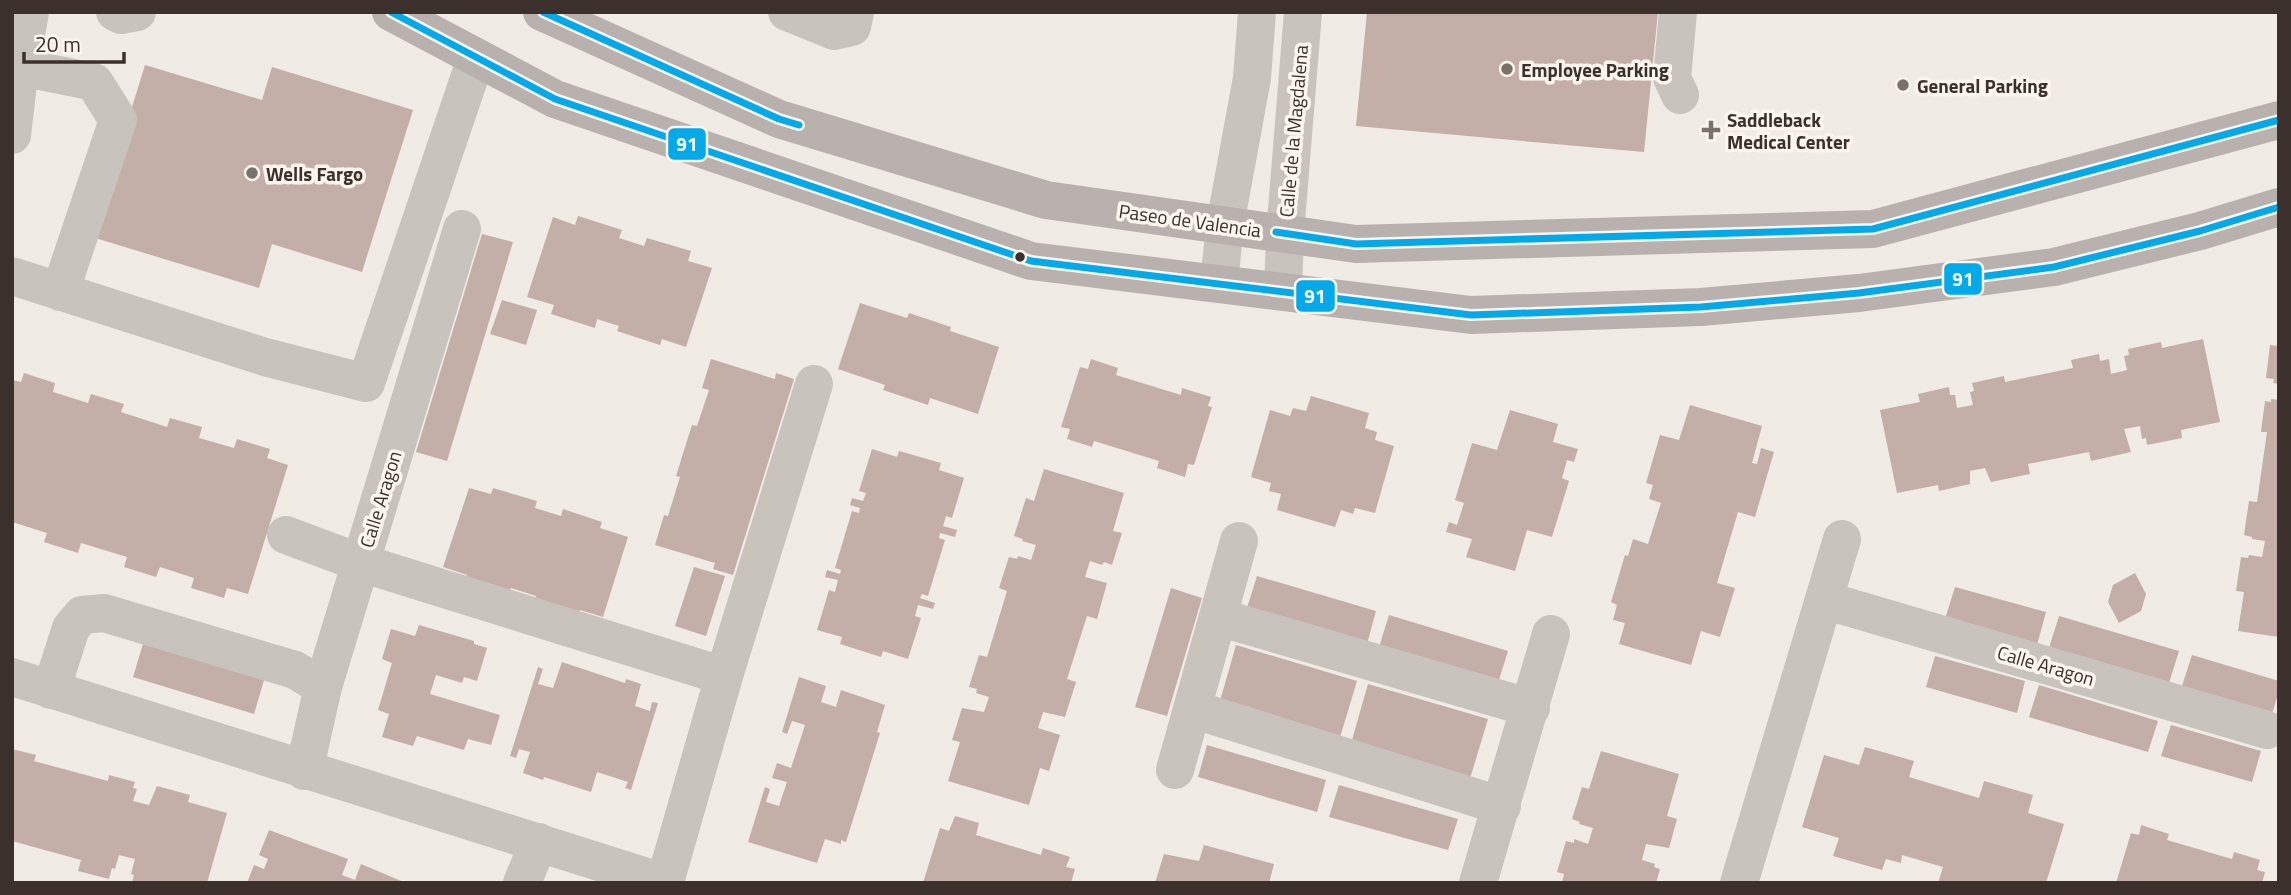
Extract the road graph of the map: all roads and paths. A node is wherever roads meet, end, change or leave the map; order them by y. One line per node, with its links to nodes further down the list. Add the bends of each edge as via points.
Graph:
1 (30, 12): 10 (street)
2 (391, 12): 9 (main road)
3 (542, 12): 15 (main road, Paseo de Valencia, via 779,119 1046,200)
4 (787, 12): 5 (street, via 834,31 852,27)
5 (855, 12)
6 (1257, 12): 15 (street, via 1252,78)
7 (1303, 12): 17 (street, Calle de la Magdalena)
8 (1678, 12): 11 (street, via 1672,78)
9 (476, 58): 19 (main road, via 555,99 1031,261); 21 (street, via 366,383 265,357)
10 (20, 67): 13 (street); 21 (street, via 94,82 118,120)
11 (1680, 95)
12 (2279, 120): 17 (main road, Paseo de Valencia, via 1873,229 1356,244)
13 (12, 135)
14 (2279, 208): 20 (main road, via 2054,267 1859,293 1702,307 1471,315)
15 (1225, 225): 17 (main road, Paseo de Valencia); 19 (street)
16 (462, 229): 26 (street, Calle Aragon)
17 (1285, 234): 20 (street, Calle de la Magdalena)
18 (12, 276): 21 (street)
19 (1219, 283): 20 (main road)
20 (1283, 291)
21 (60, 292)
22 (814, 384): 30 (street)
23 (286, 535): 26 (street)
24 (1842, 539): 27 (street)
25 (1239, 541): 28 (street)
26 (361, 563): 30 (street); 32 (street, Calle Aragon)
27 (1824, 600): 36 (street, Calle Aragon); 44 (street)
28 (1218, 617): 34 (street); 35 (street)
29 (1551, 634): 34 (street)
30 (724, 676): 42 (street)
31 (12, 677): 33 (street)
32 (323, 687): 33 (street, via 295,670 104,613 82,615 71,628); 38 (street, Calle Aragon)
33 (51, 690): 38 (street)
34 (1531, 708): 39 (street)
35 (1192, 709): 37 (street); 39 (street)
36 (2267, 730)
37 (1175, 770)
38 (304, 771): 40 (street)
39 (1502, 806): 43 (street)
40 (539, 842): 41 (street); 42 (street)
41 (522, 883)
42 (666, 883)
43 (1478, 883)
44 (1739, 883)

